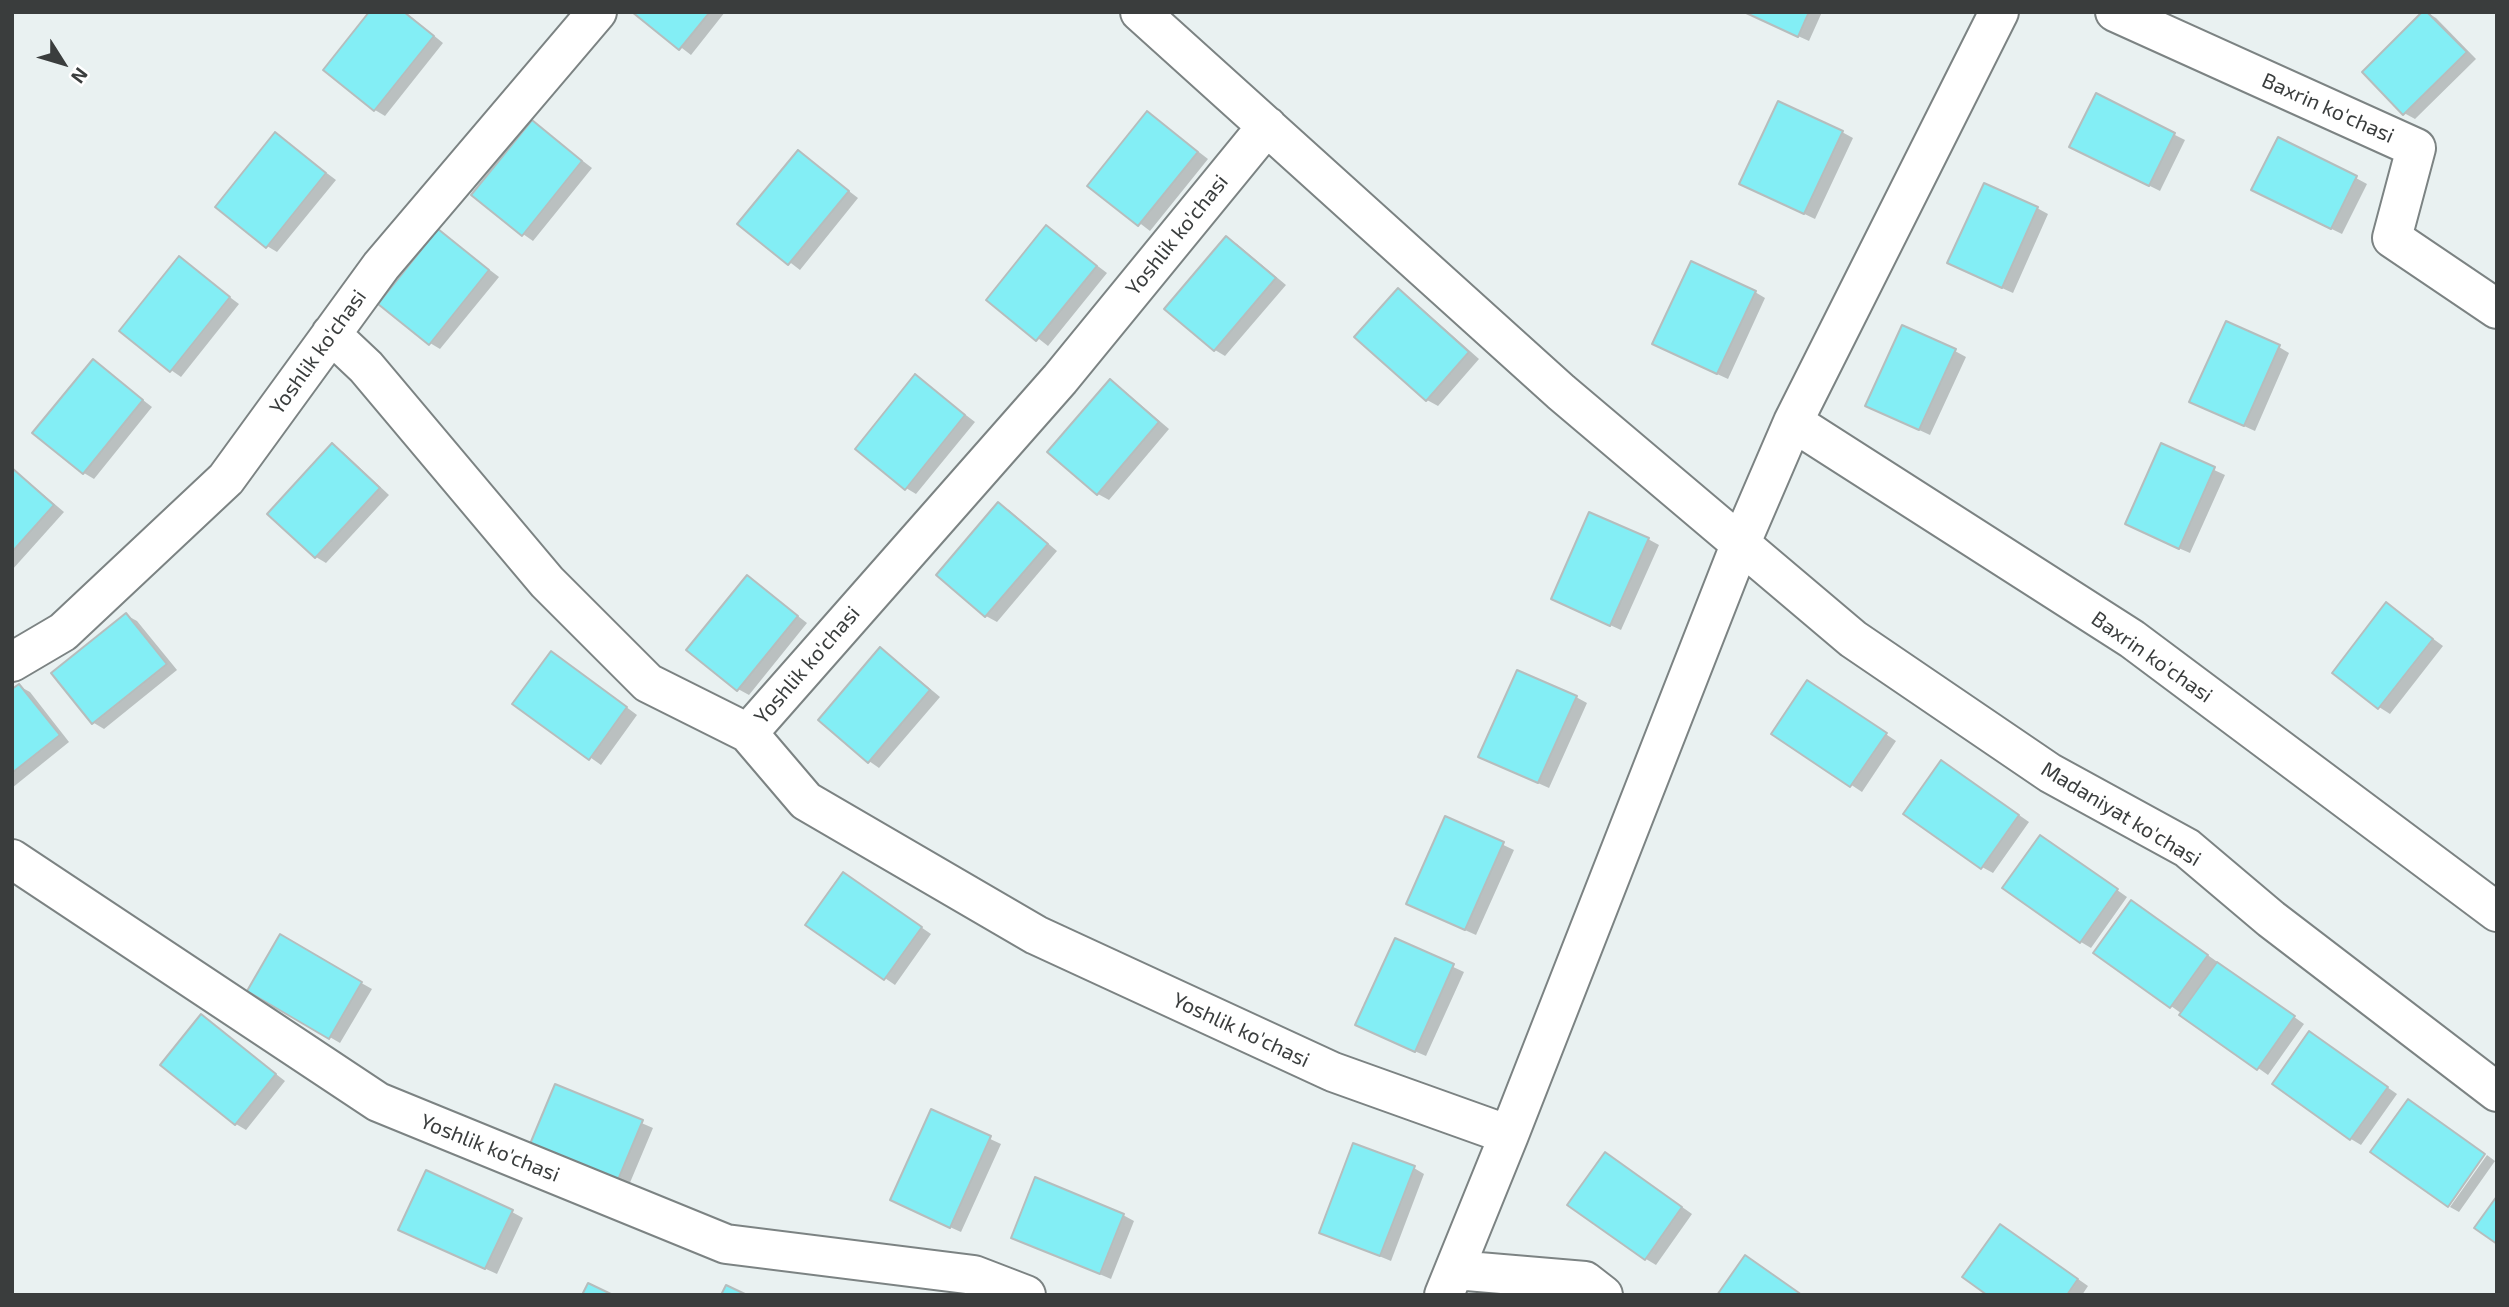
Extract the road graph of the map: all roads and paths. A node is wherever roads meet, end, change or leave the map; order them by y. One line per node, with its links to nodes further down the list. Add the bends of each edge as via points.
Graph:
1 (597, 12): 7 (street, Yoshlik ko'chasi, via 381,265)
2 (1140, 12): 5 (street)
3 (1999, 12): 8 (street)
4 (2115, 12): 6 (street, Baxrin ko'chasi, via 2416,148 2392,238)
5 (1267, 126): 9 (street, via 1561,392); 11 (street, Yoshlik ko'chasi, via 1060,379)
6 (2497, 309)
7 (331, 334): 10 (street, Yoshlik ko'chasi, via 226,480 63,632); 11 (street, via 366,367 547,582 648,683)
8 (1793, 422): 9 (street); 13 (street, Baxrin ko'chasi, via 2132,639)
9 (1740, 545): 14 (street, Madaniyat ko'chasi, via 1853,639 2050,773 2187,848); 15 (street)
10 (12, 663)
11 (748, 733): 15 (street, Yoshlik ko'chasi, via 806,800 1036,935 1333,1072)
12 (12, 859): 17 (street, Yoshlik ko'chasi, via 378,1102 726,1244 974,1275)
13 (2497, 912)
14 (2497, 1093)
15 (1509, 1135): 16 (street)
16 (1450, 1282): 18 (street, via 1585,1282)
17 (1026, 1295)
18 (1603, 1295)

